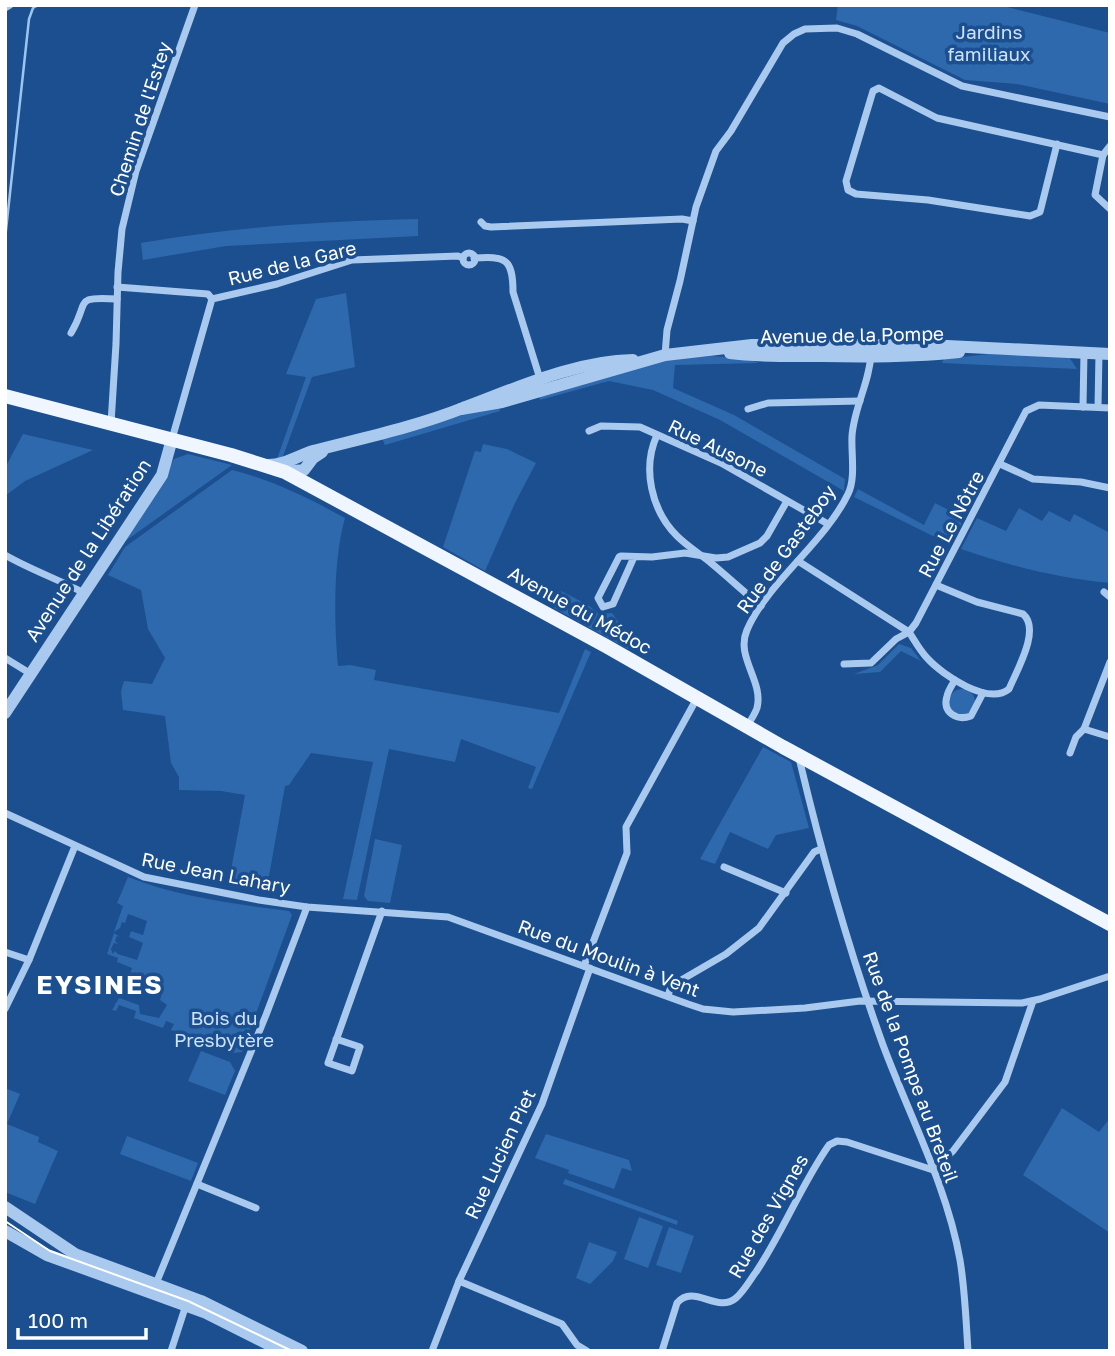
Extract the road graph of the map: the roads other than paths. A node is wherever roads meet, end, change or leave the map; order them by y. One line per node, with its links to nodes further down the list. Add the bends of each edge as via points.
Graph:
1 (10, 5): 3 (street)
2 (195, 5): 11 (street, Chemin de l'Estey, via 136,171 122,229)
3 (5, 8)
4 (1110, 117): 9 (street, via 962,86 857,34 837,28 805,29 783,43 716,151)
5 (1057, 144): 5 (street, via 937,118 879,88 873,91 846,181 848,190 856,194 1030,216 1040,212); 7 (street)
6 (1110, 146): 7 (street)
7 (1103, 155): 8 (street, via 1095,195)
8 (1110, 209)
9 (693, 221): 10 (street, via 491,227); 18 (street)
10 (481, 222)
11 (117, 287): 12 (street, Chemin de l'Estey); 13 (street, Rue de la Gare, via 208,294)
12 (117, 299): 14 (street, via 86,299); 26 (street, Chemin de l'Estey)
13 (212, 299): 19 (street, Rue de la Gare, via 276,285 352,260 463,258 468,253 474,258 499,256 507,262); 29 (street, Rue de la Gare)
14 (71, 333)
15 (871, 351): 16 (street, Avenue de la Pompe, via 926,356 995,349); 18 (street, Avenue de la Pompe); 21 (street, Rue de Gasteboy)
16 (1084, 353): 17 (street, Avenue de la Pompe); 22 (street)
17 (1105, 354): 23 (street)
18 (665, 355): 19 (street, Avenue de la Pompe, via 611,360)
19 (542, 385): 30 (street, Avenue de la Pompe)
20 (5, 396): 26 (main road, Avenue du Médoc)
21 (860, 401): 25 (street, via 768,403); 38 (street, Rue de Gasteboy, via 852,435 850,490)
22 (1083, 407): 23 (street); 31 (street, Rue Le Nôtre, via 1029,408)
23 (1098, 407): 24 (street)
24 (1110, 408)
25 (748, 409)
26 (111, 424): 29 (main road, Avenue du Médoc)
27 (589, 431): 28 (street, Rue Ausone, via 600,426 634,425)
28 (657, 435): 37 (street, Rue Ausone, via 721,463); 40 (street, via 648,462 653,495 678,537)
29 (173, 439): 32 (main road, Avenue du Médoc); 44 (street, Avenue de la Libération, via 162,475)
30 (328, 449): 32 (street, Avenue de la Pompe); 33 (street, Avenue de la Pompe)
31 (1000, 464): 36 (street, via 1033,479); 43 (street, Rue Le Nôtre)
32 (268, 465): 34 (main road, Avenue du Médoc)
33 (304, 470): 34 (street); 35 (street)
34 (285, 472): 35 (main road, Avenue du Médoc)
35 (312, 485): 53 (main road, Avenue du Médoc)
36 (1110, 488)
37 (787, 501): 38 (street, Rue Ausone); 40 (street, via 767,536 751,548 722,558)
38 (828, 524): 42 (street, Rue de Gasteboy)
39 (5, 555): 44 (street)
40 (700, 555): 41 (street); 45 (street)
41 (634, 556): 41 (street, via 616,558 598,598 600,605 612,604)
42 (798, 561): 45 (street, Rue de Gasteboy); 46 (street)
43 (936, 584): 46 (street, Rue Le Nôtre); 52 (street, via 977,602 1023,614 1031,624 1009,689 998,695)
44 (84, 593): 50 (street, Avenue de la Libération)
45 (761, 606): 55 (street, Rue de Gasteboy, via 744,642 758,701)
46 (909, 632): 49 (street, via 871,663); 51 (street, via 929,660)
47 (5, 658): 50 (street)
48 (1110, 663): 56 (street)
49 (844, 664)
50 (31, 674): 54 (street, Avenue de la Libération)
51 (955, 680): 52 (street); 52 (street, via 946,704 954,716 971,716)
52 (983, 693)
53 (697, 698): 55 (main road, Avenue du Médoc); 70 (street, Rue Lucien Piet, via 626,827 627,853)
54 (5, 712)
55 (747, 727): 59 (main road, Avenue du Médoc)
56 (1084, 729): 57 (street); 58 (street)
57 (1110, 737)
58 (1070, 753)
59 (799, 756): 62 (street, Rue de la Pompe au Breteil); 67 (main road, Avenue du Médoc)
60 (5, 813): 61 (street, Rue Jean Lahary)
61 (75, 846): 65 (street, Rue Jean Lahary, via 144,877); 69 (street)
62 (821, 849): 64 (street, via 814,852); 73 (street, Rue de la Pompe au Breteil)
63 (724, 867): 64 (street)
64 (786, 893): 72 (street, via 760,928 671,986)
65 (307, 906): 66 (street, Rue du Moulin à Vent); 78 (street)
66 (382, 911): 70 (street, Rue du Moulin à Vent, via 448,917); 76 (street)
67 (1110, 924)
68 (5, 951): 69 (street)
69 (29, 960): 75 (street)
70 (587, 967): 72 (street, Rue du Moulin à Vent); 82 (street, Rue Lucien Piet, via 542,1104)
71 (1110, 976): 74 (street, Rue du Moulin à Vent)
72 (668, 996): 73 (street, Rue du Moulin à Vent, via 702,1009 733,1012)
73 (869, 1000): 74 (street, Rue du Moulin à Vent); 77 (street, Rue de la Pompe au Breteil)
74 (1033, 1001): 77 (street, via 1005,1082)
75 (5, 1009)
76 (336, 1039): 76 (street, via 328,1063 352,1071 360,1047)
77 (933, 1170): 90 (street, Rue des Vignes, via 847,1142 828,1145 740,1294 725,1303 696,1296 681,1298); 91 (street, Rue de la Pompe au Breteil, via 960,1260)
78 (197, 1184): 80 (street); 83 (street)
79 (5, 1207): 83 (street, via 75,1254)
80 (256, 1208)
81 (5, 1231): 83 (street, via 48,1255)
82 (459, 1281): 88 (street, Rue Lucien Piet); 89 (street, via 562,1324)
83 (155, 1288): 84 (street)
84 (188, 1301): 85 (street); 86 (street); 87 (street)
85 (171, 1351)
86 (282, 1351)
87 (302, 1351)
88 (432, 1351)
89 (586, 1351)
90 (662, 1351)
91 (968, 1351)

